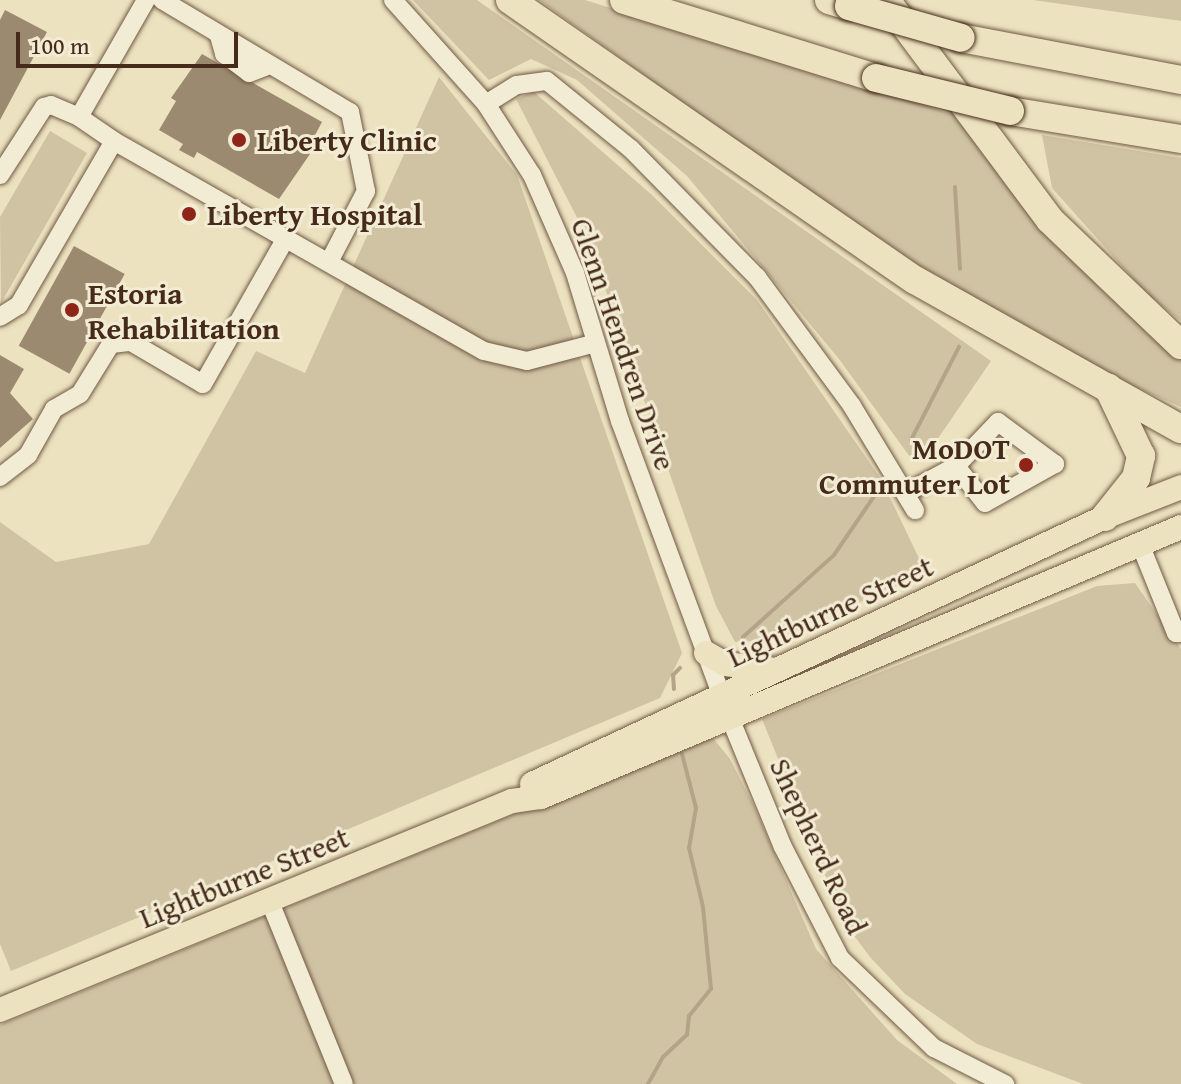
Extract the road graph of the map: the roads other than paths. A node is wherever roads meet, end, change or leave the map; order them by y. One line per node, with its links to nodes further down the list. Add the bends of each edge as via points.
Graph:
1 (146, 0): 10 (street)
2 (162, 0): 15 (street, via 350,112 366,191)
3 (393, 0): 9 (street, Glenn Hendren Drive)
4 (510, 0): 19 (highway, via 915,280)
5 (624, 0): 11 (highway, bridge, via 876,78 1010,111)
6 (886, 0): 18 (highway, via 1050,220)
7 (839, 3): 8 (highway, bridge, via 961,38)
8 (1181, 80)
9 (486, 104): 17 (street, Glenn Hendren Drive, via 549,211); 24 (street, via 531,79 547,81 631,149 757,277 852,406)
10 (79, 117): 12 (street); 13 (street, via 44,107)
11 (1181, 139)
12 (114, 141): 14 (street); 16 (street, via 19,305)
13 (0, 175)
14 (286, 238): 15 (street); 22 (street, via 203,384 131,342 111,344 80,394 54,409 28,455)
15 (329, 262): 17 (street, via 484,351 527,361)
16 (0, 317)
17 (596, 343): 30 (street, Glenn Hendren Drive)
18 (1181, 345)
19 (1107, 386): 20 (highway); 26 (highway, via 1141,456 1136,478)
20 (1175, 423)
21 (956, 466): 21 (street, via 985,503 1055,464 998,422); 24 (street)
22 (0, 477)
23 (1181, 487): 26 (main road, Lightburne Street)
24 (906, 493): 25 (street)
25 (915, 510)
26 (1105, 517): 31 (main road, Lightburne Street)
27 (1181, 527): 28 (main road, Lightburne Street)
28 (1140, 544): 29 (street, via 1176,633); 32 (main road, Lightburne Street)
29 (1181, 633)
30 (706, 653): 31 (main road, via 725,664); 32 (street, Glenn Hendren Drive)
31 (779, 670): 32 (main road, Lightburne Street)
32 (726, 707): 33 (main road, Lightburne Street, via 535,782 512,801); 36 (street, Shepherd Road, via 783,847 840,958 934,1048)
33 (270, 902): 34 (main road, Lightburne Street); 35 (street)
34 (0, 1010)
35 (344, 1084)
36 (1005, 1084)

